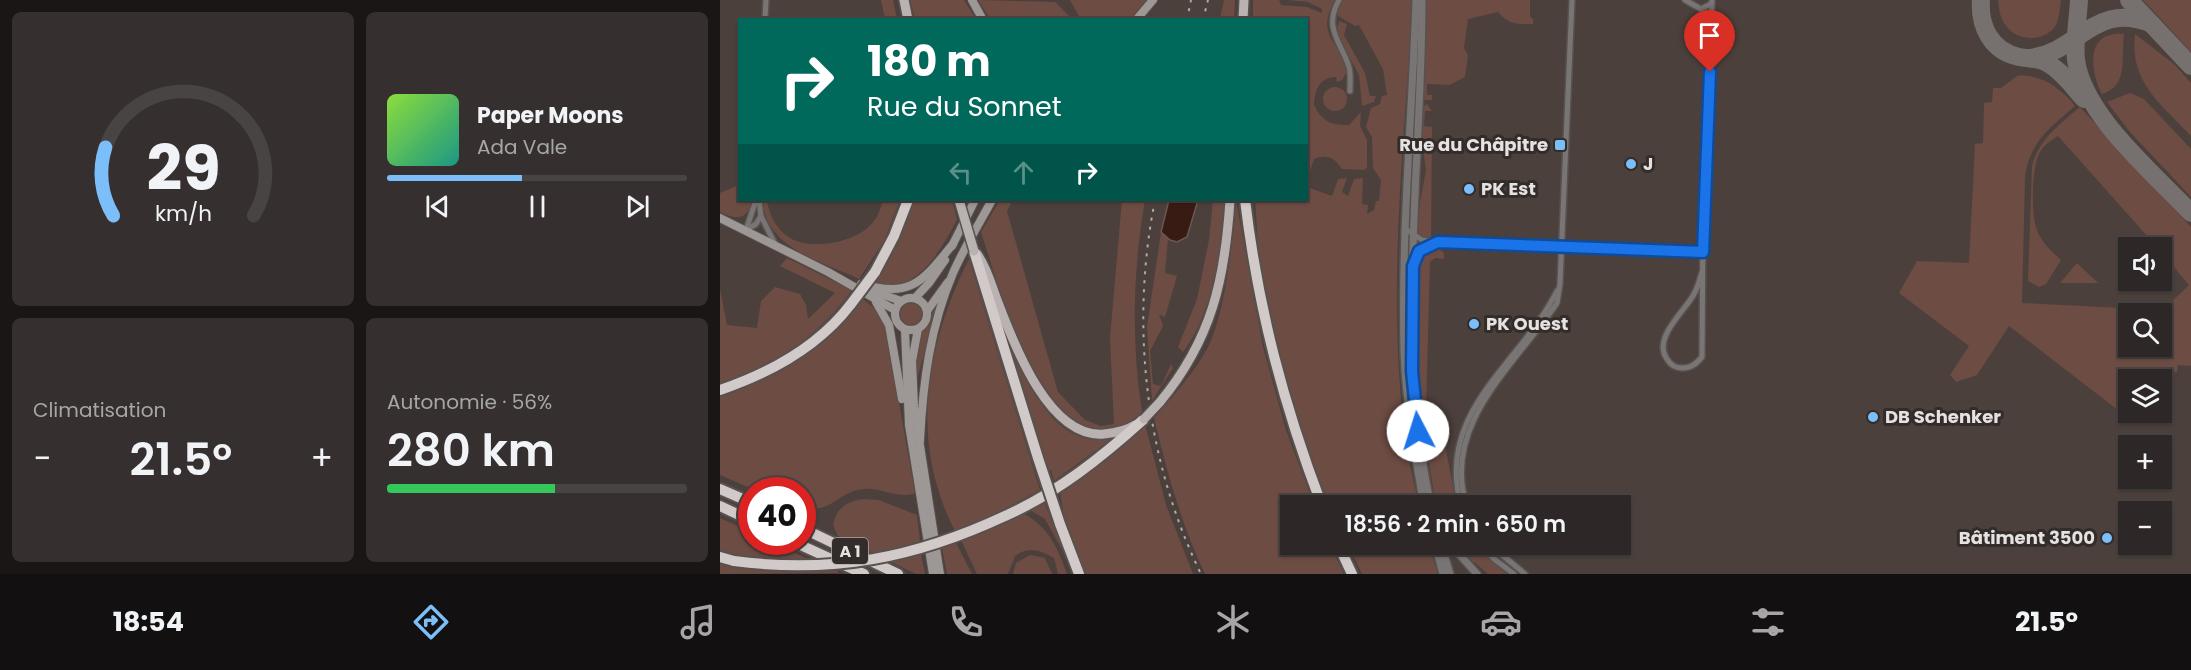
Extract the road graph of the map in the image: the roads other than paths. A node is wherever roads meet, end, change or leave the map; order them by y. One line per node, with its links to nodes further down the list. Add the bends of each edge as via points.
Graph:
1 (766, 0): 12 (street)
2 (904, 0): 13 (main road)
3 (972, 0): 14 (main road)
4 (1153, 0): 15 (main road)
5 (1244, 0): 16 (main road)
6 (1339, 0): 17 (street, via 1333,11 1334,38 1350,68)
7 (1416, 0): 29 (street)
8 (1422, 0): 29 (street)
9 (1572, 0): 33 (street)
10 (1685, 0): 11 (street, via 1701,9 1710,7)
11 (1712, 1): 35 (street)
12 (765, 18)
13 (908, 18)
14 (982, 18)
15 (1138, 18)
16 (1243, 18)
17 (1350, 91)
18 (757, 201): 26 (street)
19 (757, 201): 28 (street)
20 (908, 201): 49 (highway, bridge, via 875,272 851,304 802,350 746,381)
21 (959, 201): 34 (main road, bridge)
22 (974, 201): 32 (main road)
23 (991, 201): 39 (main road)
24 (1230, 201): 50 (main road, bridge, via 1220,276 1205,333 1182,375)
25 (1245, 201): 54 (highway, via 1265,325 1296,437)
26 (761, 216): 28 (street); 31 (street)
27 (720, 218): 28 (main road)
28 (746, 230): 31 (main road)
29 (1409, 232): 30 (street, via 1422,240); 36 (street); 55 (street, via 1404,353 1412,439)
30 (1438, 242): 33 (street); 36 (street, via 1419,251)
31 (775, 244): 37 (main road)
32 (953, 244): 40 (main road, via 917,284 890,290); 43 (main road, via 938,272)
33 (1562, 247): 35 (street); 41 (street)
34 (974, 251): 50 (main road, via 983,262 1030,374 1060,417 1078,430 1094,434 1131,428); 77 (highway, bridge, via 1038,458)
35 (1703, 252): 38 (street)
36 (1413, 266): 56 (street, via 1412,371)
37 (828, 272): 40 (main road); 42 (main road)
38 (1702, 272): 38 (street, via 1695,292 1663,344 1663,354 1678,368 1687,368 1702,357)
39 (954, 273): 46 (main road); 52 (main road, via 939,311 927,361)
40 (858, 283): 44 (main road)
41 (1560, 284): 57 (street, via 1469,416 1456,455); 58 (street, via 1557,303 1469,427 1461,460)
42 (868, 295): 45 (main road); 51 (main road, via 882,309 889,325)
43 (915, 298): 44 (main road); 46 (main road)
44 (901, 301): 45 (main road)
45 (895, 310): 48 (main road, via 895,320)
46 (927, 311): 47 (main road, via 926,322)
47 (918, 329): 48 (main road); 52 (main road, via 912,361)
48 (905, 330): 51 (main road)
49 (720, 390)
50 (1144, 419): 71 (highway, bridge, via 1042,497 933,546 834,566 780,565)
51 (909, 425): 61 (main road)
52 (920, 440): 76 (main road)
53 (720, 489): 59 (highway)
54 (1318, 495)
55 (1426, 495)
56 (1428, 495)
57 (1459, 495)
58 (1465, 495)
59 (738, 497)
60 (720, 506): 62 (highway)
61 (920, 508): 74 (main road); 75 (main road)
62 (738, 514)
63 (816, 535): 73 (highway, A 1)
64 (816, 552): 72 (highway, A 1)
65 (1343, 555): 78 (highway)
66 (1438, 555): 79 (street)
67 (1444, 555): 80 (street)
68 (1460, 555): 81 (street)
69 (1491, 555): 82 (street)
70 (1502, 555): 83 (street)
71 (720, 557)
72 (864, 574)
73 (898, 574)
74 (927, 574)
75 (933, 574)
76 (940, 574)
77 (1079, 574)
78 (1352, 574)
79 (1443, 574)
80 (1450, 574)
81 (1477, 574)
82 (1514, 574)
83 (1525, 574)

